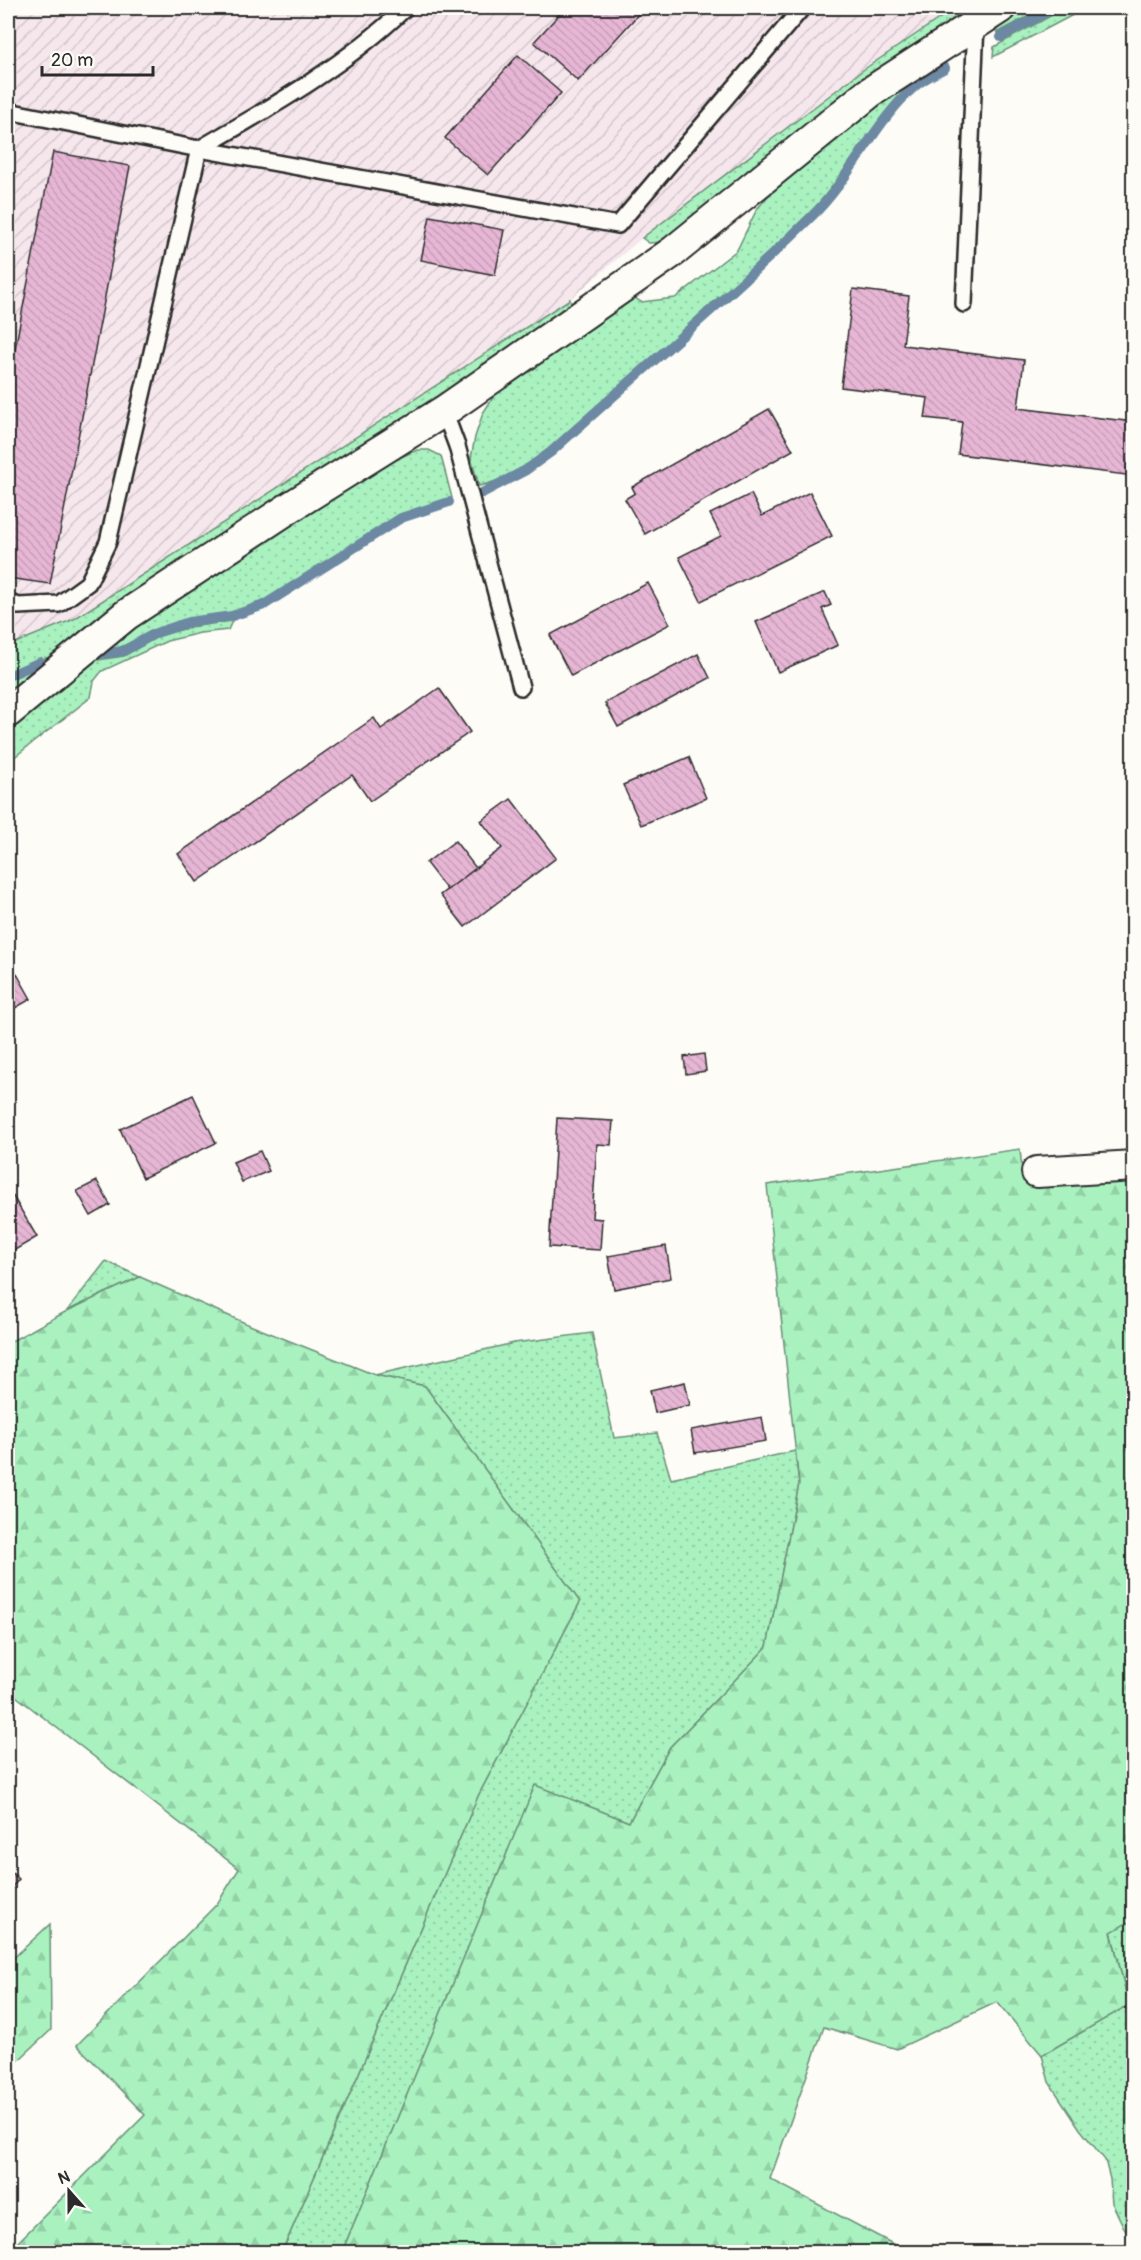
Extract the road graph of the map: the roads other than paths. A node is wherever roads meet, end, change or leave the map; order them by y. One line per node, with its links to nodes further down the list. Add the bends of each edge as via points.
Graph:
1 (405, 8): 5 (lane, via 296,93)
2 (802, 8): 5 (lane, via 618,225)
3 (988, 15): 6 (lane); 7 (street, via 869,93 674,251)
4 (8, 111): 5 (lane)
5 (199, 150): 8 (lane, via 108,542 88,583 59,604 18,606)
6 (964, 304)
7 (444, 411): 9 (lane, via 457,446); 10 (street, via 126,615)
8 (8, 602)
9 (521, 687)
10 (8, 712)
11 (1134, 1166): 12 (street)
12 (1037, 1172)

